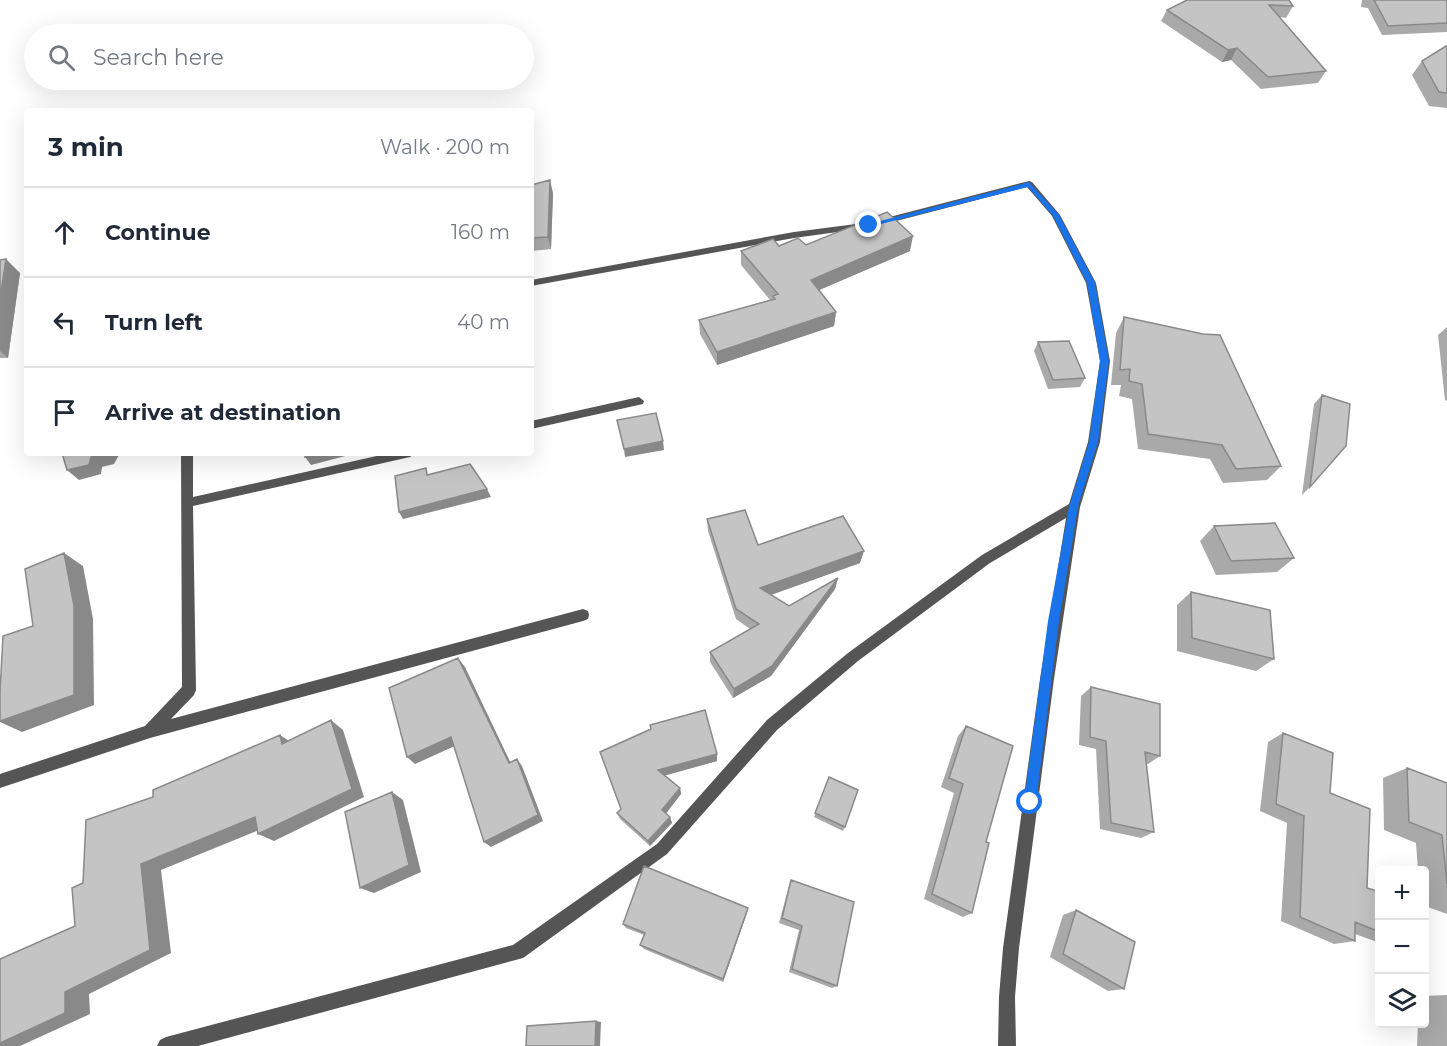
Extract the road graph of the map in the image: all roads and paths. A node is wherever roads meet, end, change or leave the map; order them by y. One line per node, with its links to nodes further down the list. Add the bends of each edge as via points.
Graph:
1 (534, 282): 7 (street, via 869,225 1029,184 1056,215 1091,283 1105,361 1094,442)
2 (639, 401): 3 (street)
3 (534, 424)
4 (187, 456): 6 (street)
5 (397, 456): 6 (street)
6 (187, 503): 9 (street, via 189,690)
7 (1074, 507): 11 (street, via 986,559 853,657 771,725 662,849 517,952); 12 (street, via 1030,802 1005,1008)
8 (583, 615): 9 (street)
9 (149, 731): 10 (street)
10 (0, 781)
11 (166, 1046)
12 (1006, 1046)

